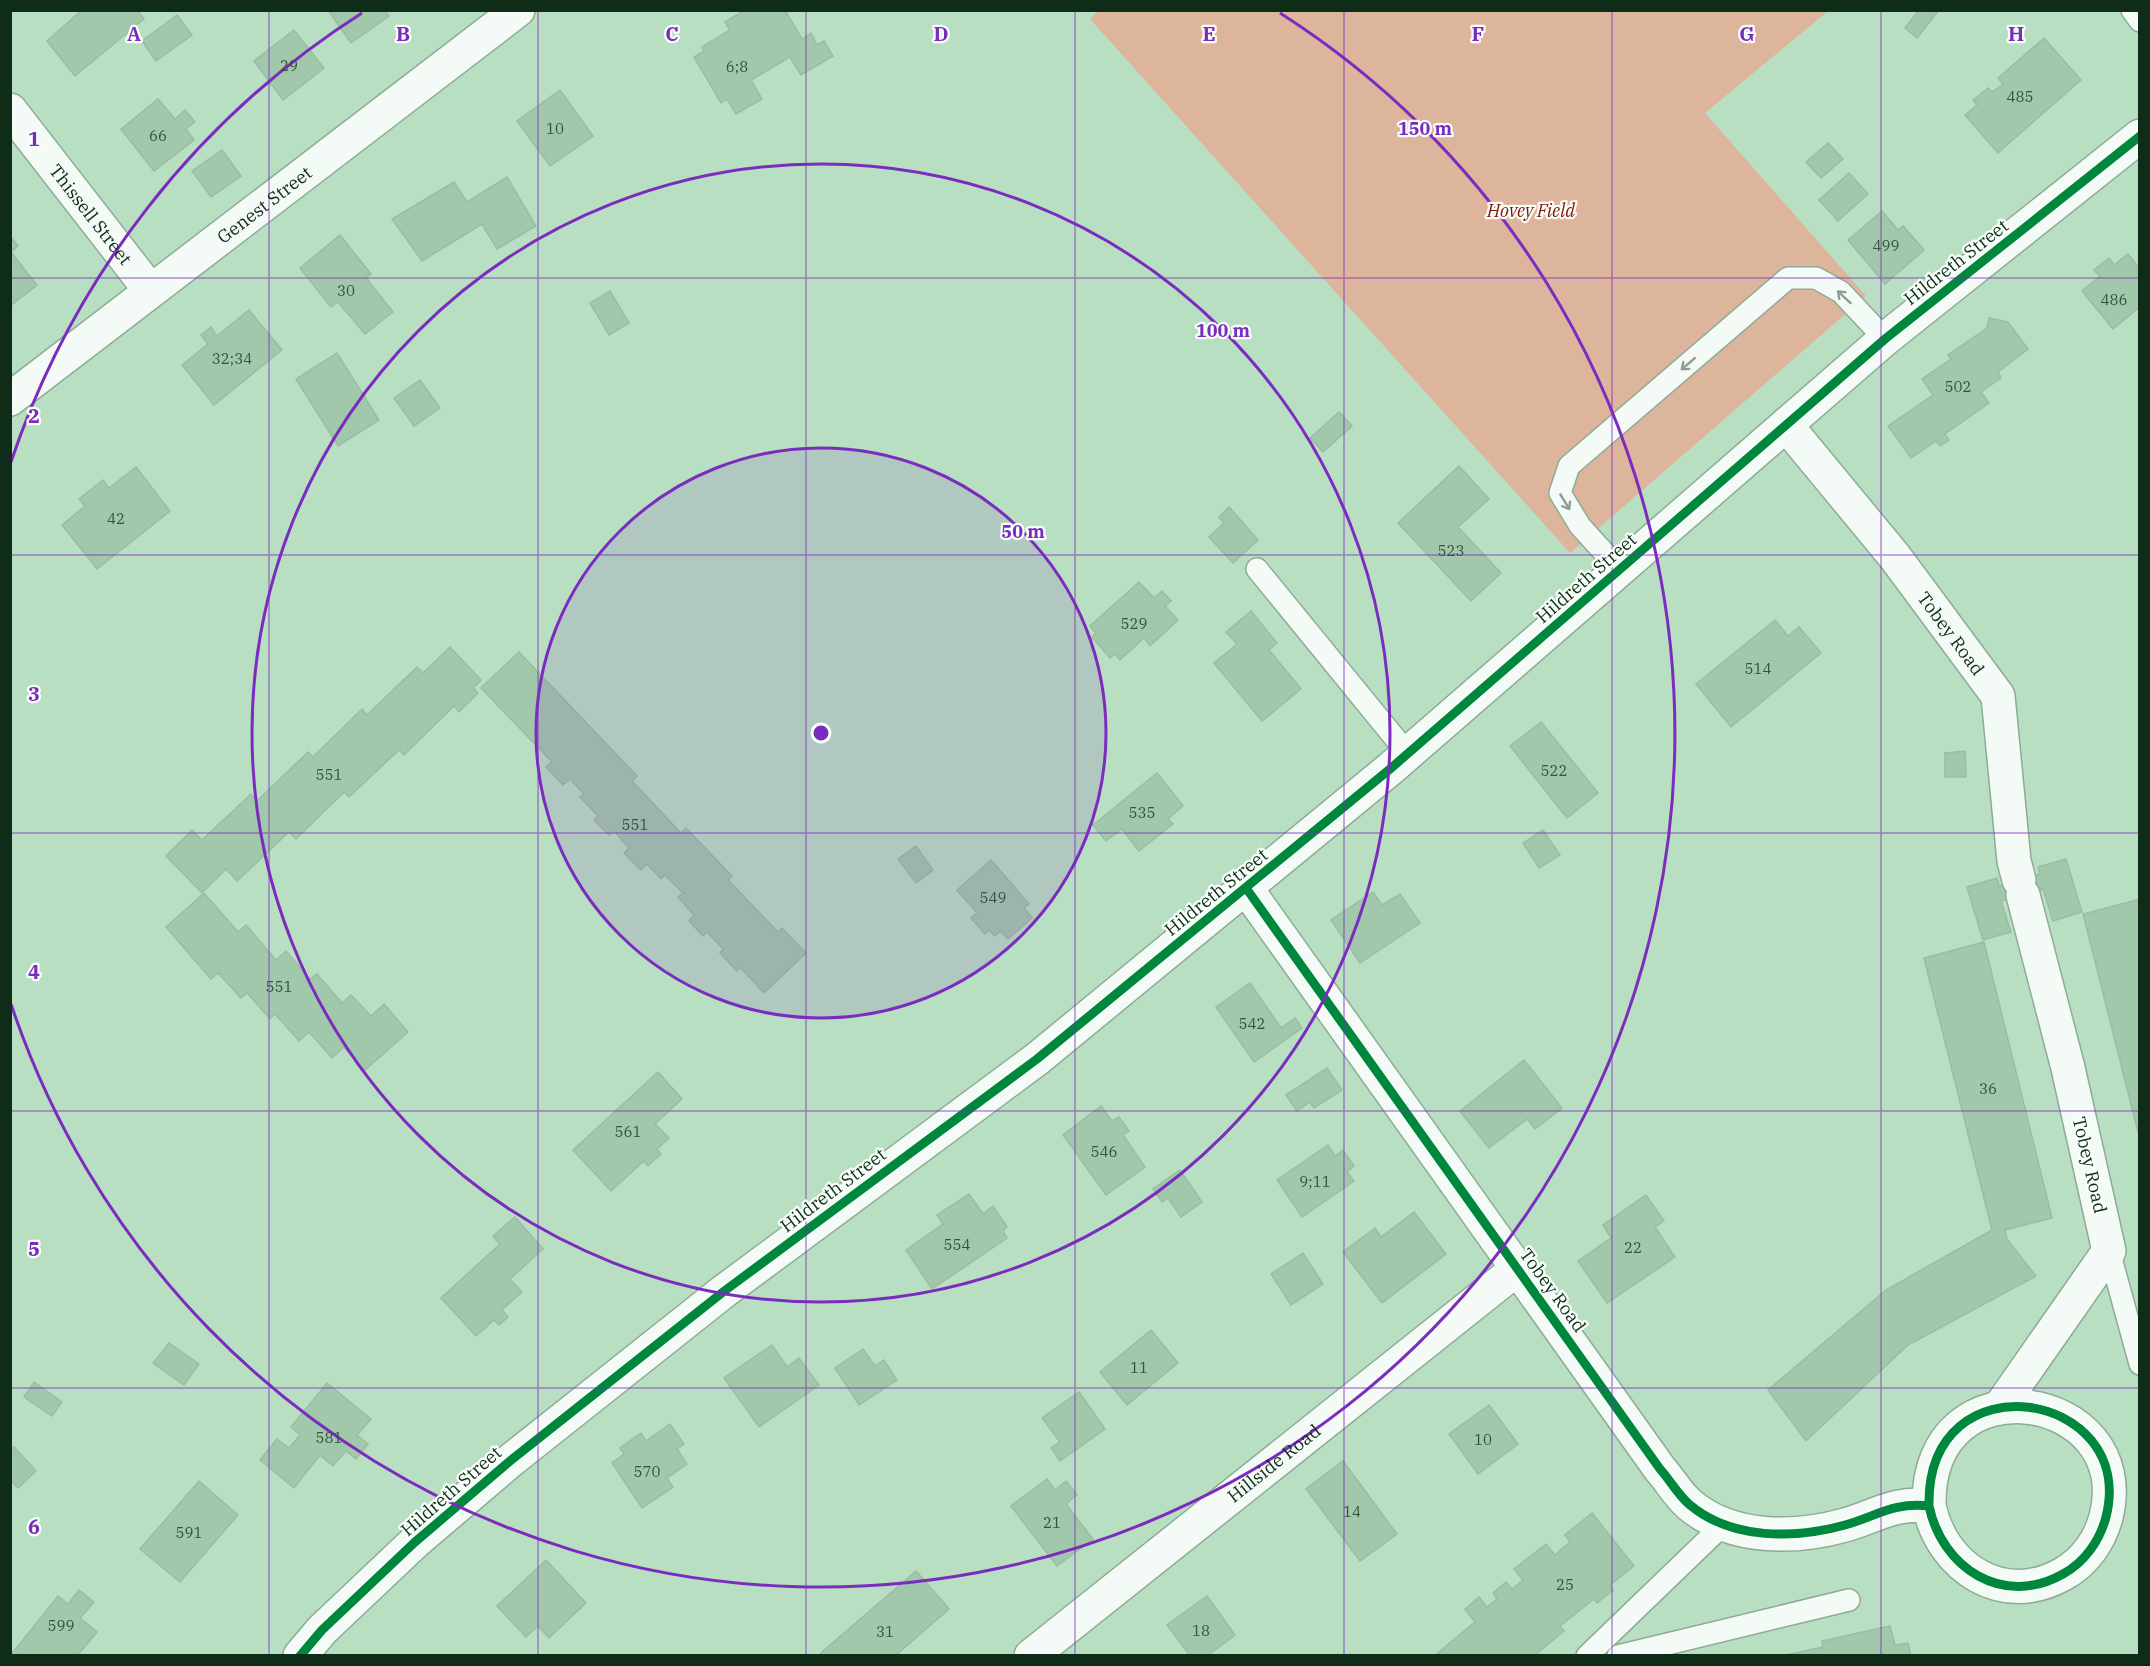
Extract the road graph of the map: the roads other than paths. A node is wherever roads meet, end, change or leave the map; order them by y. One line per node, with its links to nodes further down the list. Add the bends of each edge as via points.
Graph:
1 (518, 10): 6 (street, Genest Street)
2 (2132, 10): 3 (lane)
3 (2139, 21)
4 (10, 110): 6 (street, Thissell Street)
5 (2139, 137): 7 (street, Hildreth Street)
6 (150, 290): 8 (street, Genest Street)
7 (1885, 339): 9 (street, Hildreth Street); 11 (lane, one-way to 11, via 1841,292 1816,278 1788,278 1569,466 1560,493 1580,526)
8 (10, 399)
9 (1786, 425): 11 (street, Hildreth Street); 14 (street, Tobey Road, via 1895,557 1998,696 2014,861 2068,1068)
10 (1257, 568): 12 (lane)
11 (1620, 570): 12 (street, Hildreth Street)
12 (1408, 754): 13 (street, Hildreth Street)
13 (1246, 888): 15 (street, Tobey Road); 21 (street, Hildreth Street, via 1037,1059 723,1292 510,1461 415,1542)
14 (2109, 1251): 16 (lane); 17 (street)
15 (1517, 1269): 19 (street, Tobey Road, via 1682,1496 1690,1505); 22 (street, Hillside Road)
16 (2139, 1364)
17 (2000, 1407): 18 (street, via 1973,1418 1941,1449 1930,1476); 18 (street, via 2044,1409 2071,1422 2092,1442 2108,1484 2107,1513 2096,1541 2077,1564 2052,1580 2022,1586 2000,1584 1978,1577 1954,1559 1937,1534)
18 (1929, 1506): 19 (street, Tobey Road, via 1908,1503 1808,1534 1764,1534)
19 (1724, 1524): 23 (lane)
20 (1849, 1600): 24 (lane)
21 (300, 1656)
22 (1031, 1656)
23 (1587, 1656)
24 (1618, 1656)

